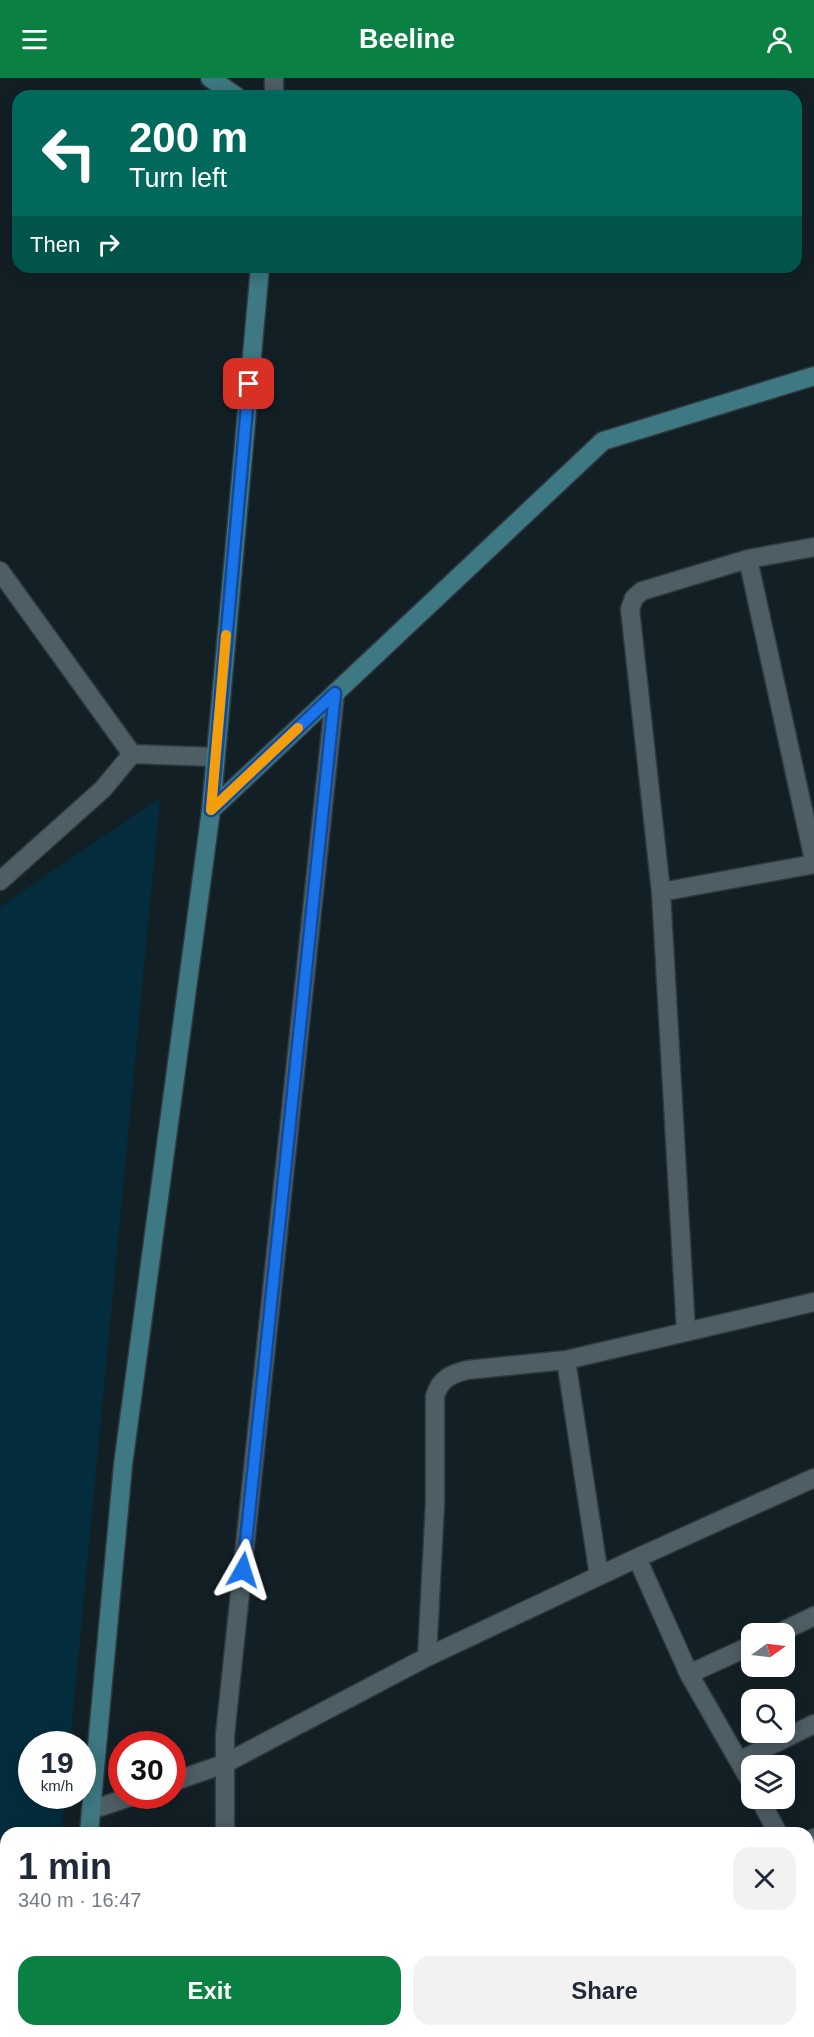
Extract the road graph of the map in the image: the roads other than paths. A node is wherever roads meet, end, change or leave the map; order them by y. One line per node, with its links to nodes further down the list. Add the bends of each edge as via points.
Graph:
1 (210, 78): 2 (street)
2 (227, 90)
3 (259, 273): 10 (street)
4 (814, 376): 8 (street, via 603,441)
5 (814, 547): 6 (street)
6 (748, 559): 12 (street); 14 (street, via 642,591 631,603)
7 (0, 571): 9 (street)
8 (335, 693): 11 (street); 28 (street)
9 (132, 754): 10 (street); 13 (street, via 103,789)
10 (214, 757): 11 (street)
11 (211, 810): 33 (street, via 123,1465)
12 (814, 862): 14 (street)
13 (0, 881)
14 (661, 892): 16 (street)
15 (814, 1302): 16 (street)
16 (686, 1332): 17 (street)
17 (566, 1360): 20 (street); 24 (street, via 467,1370 454,1373 438,1386)
18 (814, 1478): 19 (street)
19 (637, 1558): 20 (street); 25 (street)
20 (599, 1576): 24 (street)
21 (814, 1616): 22 (street)
22 (795, 1625)
23 (741, 1650): 25 (street)
24 (427, 1657): 28 (street)
25 (689, 1674): 27 (street)
26 (814, 1724): 27 (street)
27 (739, 1761): 29 (street)
28 (224, 1764): 30 (street); 35 (street)
29 (741, 1765)
30 (186, 1777)
31 (108, 1805): 33 (street)
32 (765, 1809): 36 (street)
33 (92, 1810): 34 (street)
34 (90, 1827)
35 (225, 1827)
36 (775, 1827)

